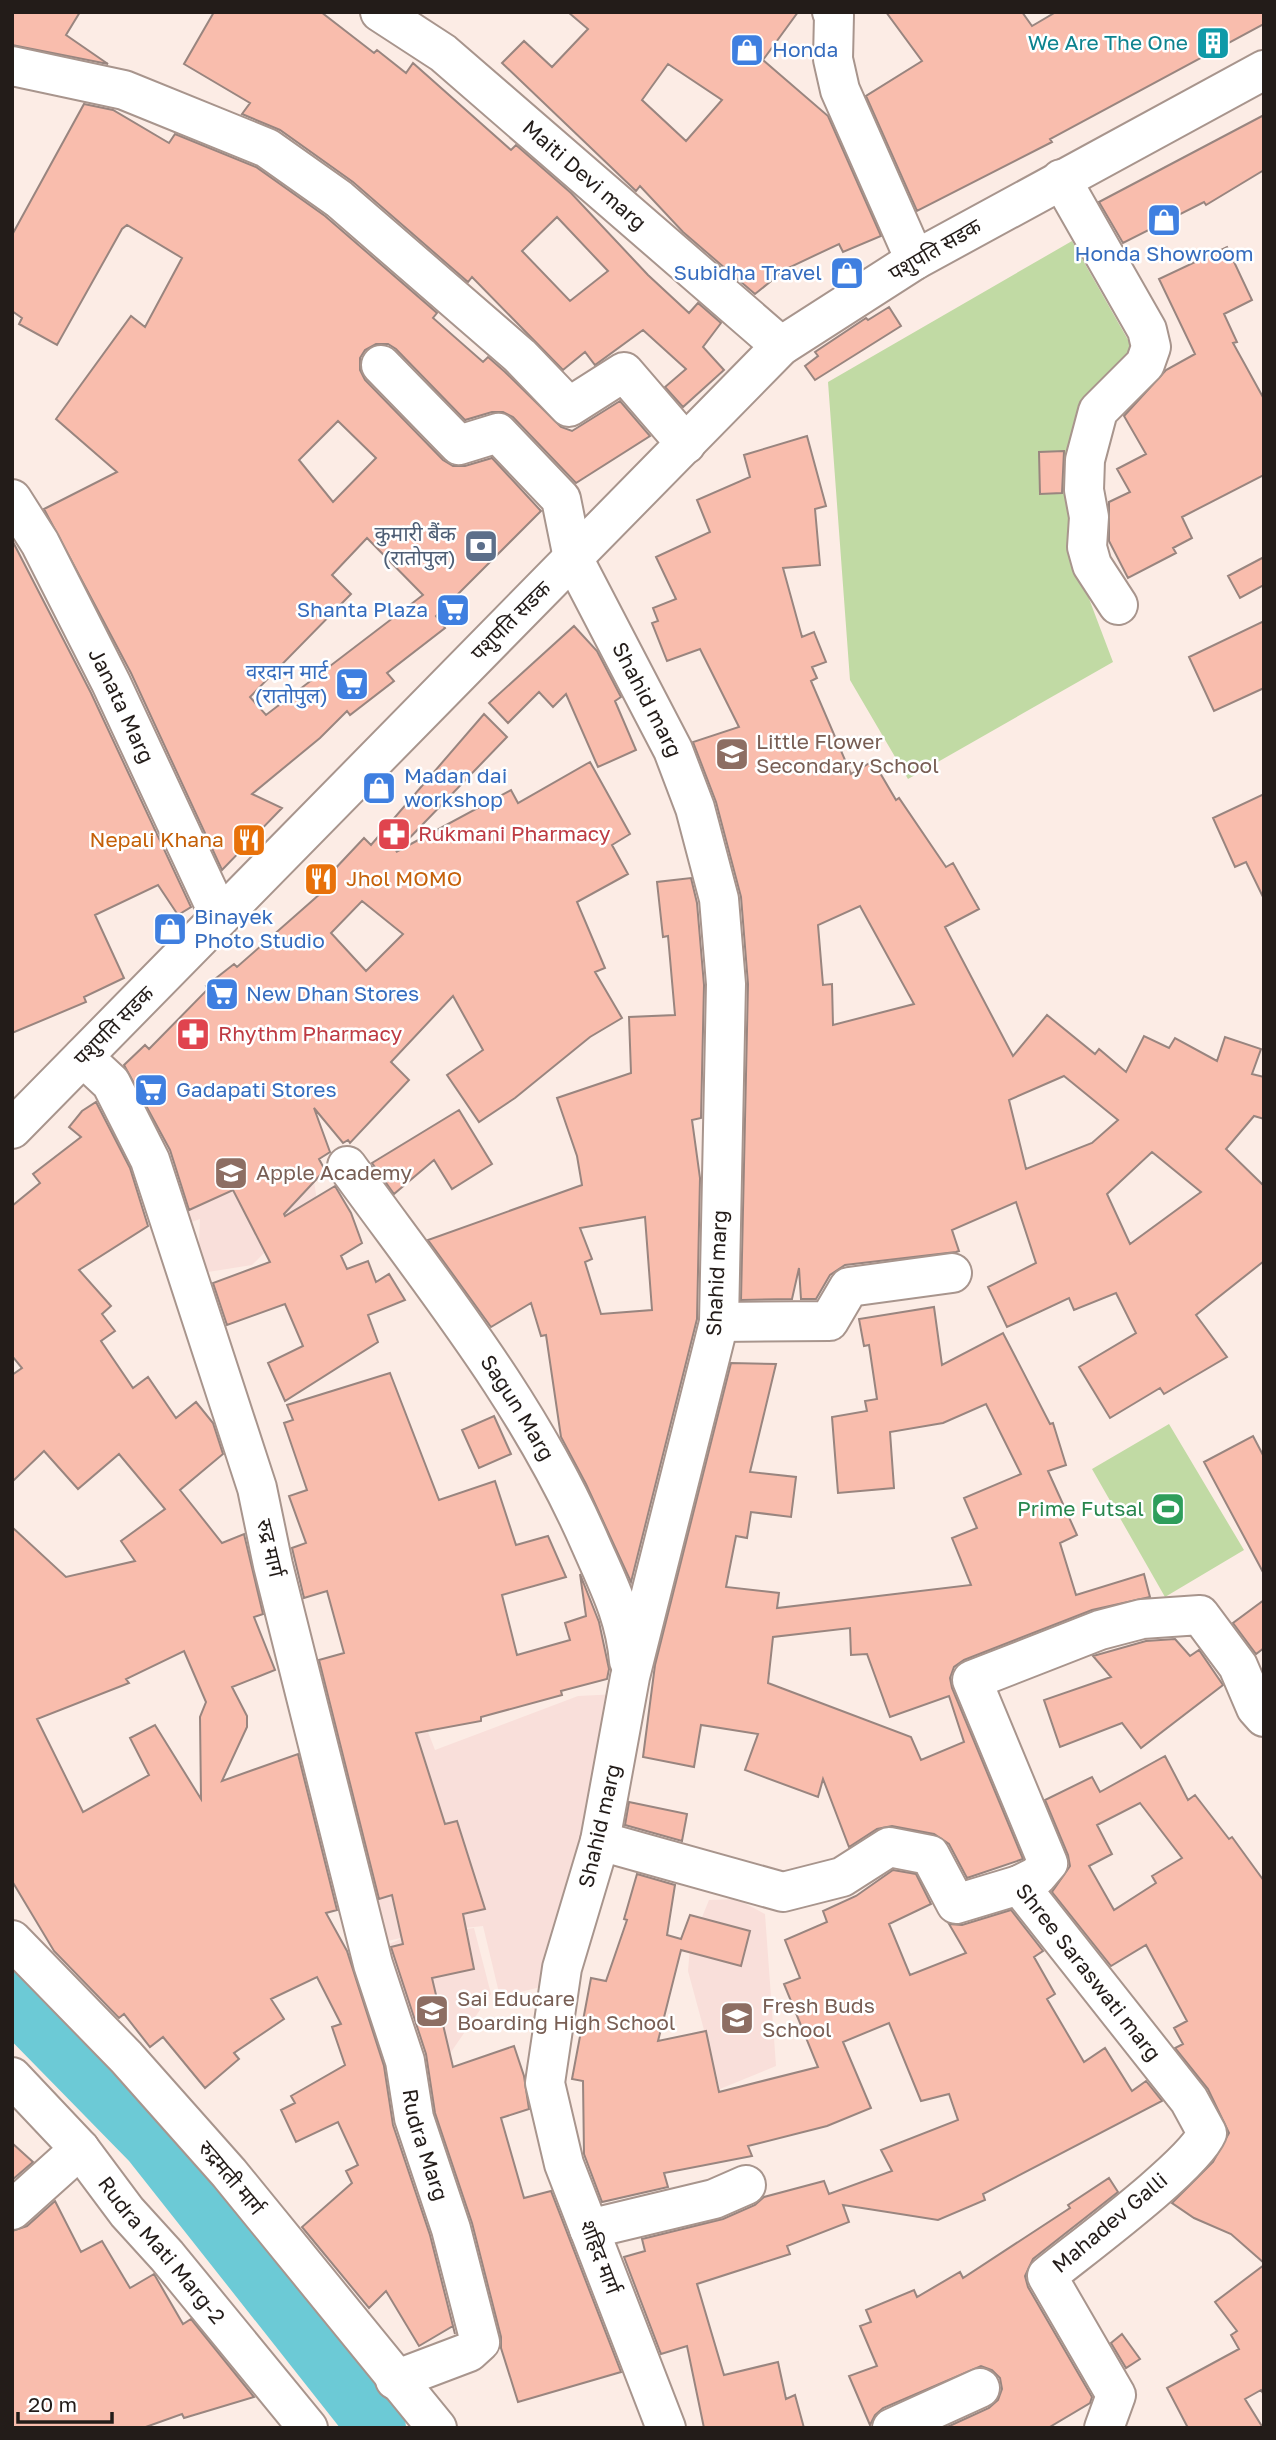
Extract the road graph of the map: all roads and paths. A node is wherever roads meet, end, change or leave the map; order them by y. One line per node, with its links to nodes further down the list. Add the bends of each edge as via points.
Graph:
1 (380, 12): 7 (street, Maiti Devi marg, via 443,53)
2 (832, 12): 6 (street, via 833,59 840,90)
3 (12, 66): 9 (street, via 124,90 267,148 349,208 520,356 569,407 624,372)
4 (1264, 69): 5 (street, पशुपति सडक)
5 (1061, 179): 6 (street, पशुपति सडक); 12 (street, via 1142,320 1151,347 1145,364 1098,411 1085,460 1087,547 1092,565)
6 (915, 260): 7 (street, पशुपति सडक)
7 (782, 346): 9 (street, पशुपति सडक)
8 (381, 365): 11 (street, Shahid marg, via 459,445 498,433 561,499)
9 (686, 444): 11 (street, पशुपति सडक)
10 (12, 499): 13 (street, Janata Marg, via 40,543 111,683)
11 (573, 558): 13 (street, पशुपति सडक); 18 (street, Shahid marg, via 673,750 695,808 719,899 726,984)
12 (1118, 605)
13 (220, 917): 14 (street, पशुपति सडक)
14 (83, 1057): 15 (street, पशुपति सडक); 24 (street, रुद्र मार्ग, via 111,1083 150,1160 214,1353 257,1488 373,1964)
15 (12, 1129)
16 (347, 1166): 19 (street, Sagun Marg, via 514,1397 544,1449 583,1525 625,1626)
17 (952, 1273): 18 (street, via 849,1287 829,1321)
18 (719, 1322): 19 (street, Shahid marg)
19 (631, 1677): 21 (street, Shahid marg)
20 (1264, 1717): 22 (street, via 1255,1708 1238,1666 1199,1615 1142,1619 1100,1630 972,1681 1048,1863 1037,1876)
21 (600, 1841): 22 (street, Shree Saraswati marg, via 783,1892 842,1877 889,1847 930,1855 957,1904); 26 (street, Shahid marg, via 562,1968)
22 (1019, 1885): 27 (street, Shree Saraswati marg)
23 (12, 1940): 32 (street, रुद्रमती मार्ग, via 126,2057 229,2173)
24 (405, 2061): 32 (street, Rudra Marg, via 414,2118 451,2229 480,2342 469,2352)
25 (12, 2077): 28 (street, Rudra Mati Marg-2)
26 (545, 2083): 31 (street, शहिद मार्ग, via 564,2164)
27 (1189, 2100): 38 (street, Mahadev Galli, via 1207,2133 1202,2144 1047,2276 1116,2395)
28 (80, 2150): 30 (street); 34 (street, Rudra Mati Marg-2)
29 (746, 2185): 31 (street, via 715,2199)
30 (12, 2210)
31 (589, 2229): 36 (street, शहिद मार्ग)
32 (395, 2380): 35 (street, रुद्रमती मार्ग)
33 (980, 2388): 37 (street)
34 (308, 2428)
35 (437, 2428)
36 (666, 2428)
37 (892, 2428)
38 (1104, 2428)

